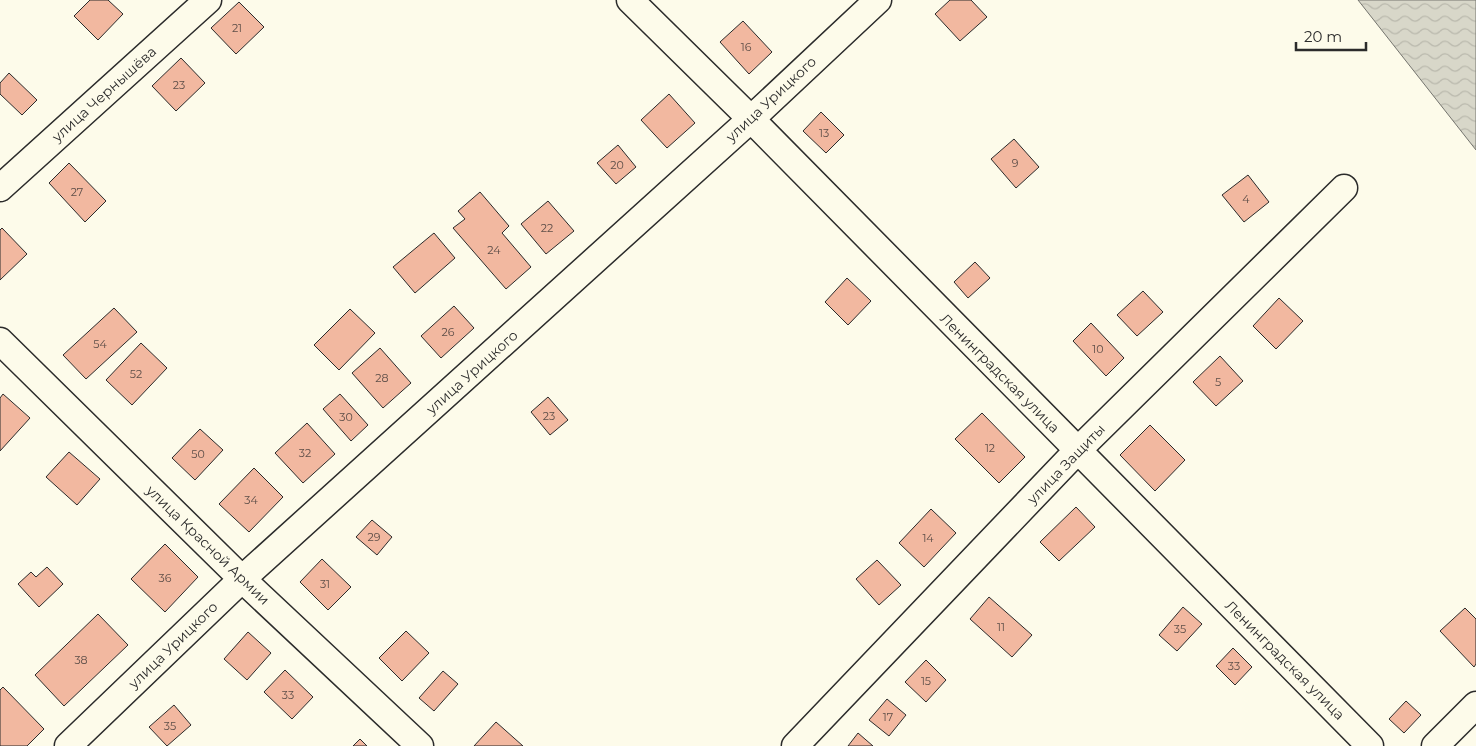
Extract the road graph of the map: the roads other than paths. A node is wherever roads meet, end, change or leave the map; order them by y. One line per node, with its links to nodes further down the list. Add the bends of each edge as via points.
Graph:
1 (208, 0): 5 (street, улица Чернышёва)
2 (630, 0): 4 (street, Ленинградская улица)
3 (878, 0): 4 (street, улица Урицкого)
4 (751, 119): 8 (street, Ленинградская улица); 9 (street, улица Урицкого)
5 (0, 188)
6 (1344, 188): 8 (street, улица Защиты)
7 (0, 341): 9 (street, улица Красной Армии)
8 (1077, 451): 13 (street, улица Защиты); 14 (street, Ленинградская улица)
9 (242, 579): 11 (street, улица Урицкого); 12 (street, улица Красной Армии)
10 (1476, 704): 15 (street)
11 (68, 746)
12 (420, 746)
13 (795, 746)
14 (1370, 746)
15 (1435, 746)

